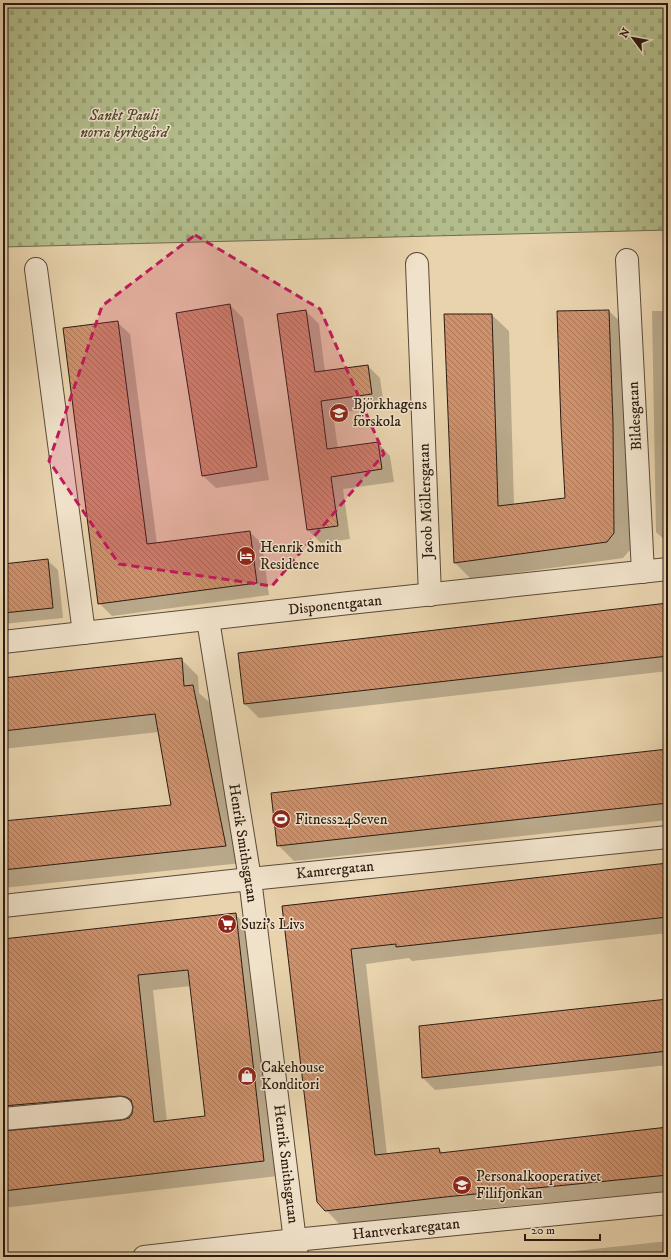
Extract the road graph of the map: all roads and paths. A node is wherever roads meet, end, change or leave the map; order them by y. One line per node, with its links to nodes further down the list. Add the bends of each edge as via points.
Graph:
1 (627, 260): 5 (street, Bildesgatan)
2 (417, 264): 6 (street, Jacob Möllersgatan)
3 (36, 269): 8 (street)
4 (668, 569): 5 (street, Disponentgatan)
5 (644, 572): 6 (street, Disponentgatan)
6 (430, 594): 7 (street, Disponentgatan)
7 (208, 620): 8 (street, Disponentgatan); 11 (street, Henrik Smithsgatan)
8 (84, 633): 9 (street, Disponentgatan)
9 (3, 642)
10 (668, 837): 11 (street, Kamrergatan)
11 (250, 879): 12 (street, Kamrergatan); 16 (street, Henrik Smithsgatan)
12 (3, 906)
13 (121, 1108): 14 (street)
14 (3, 1119)
15 (668, 1202): 16 (street, Hantverkaregatan)
16 (296, 1248): 17 (street, Hantverkaregatan)
17 (144, 1257)

